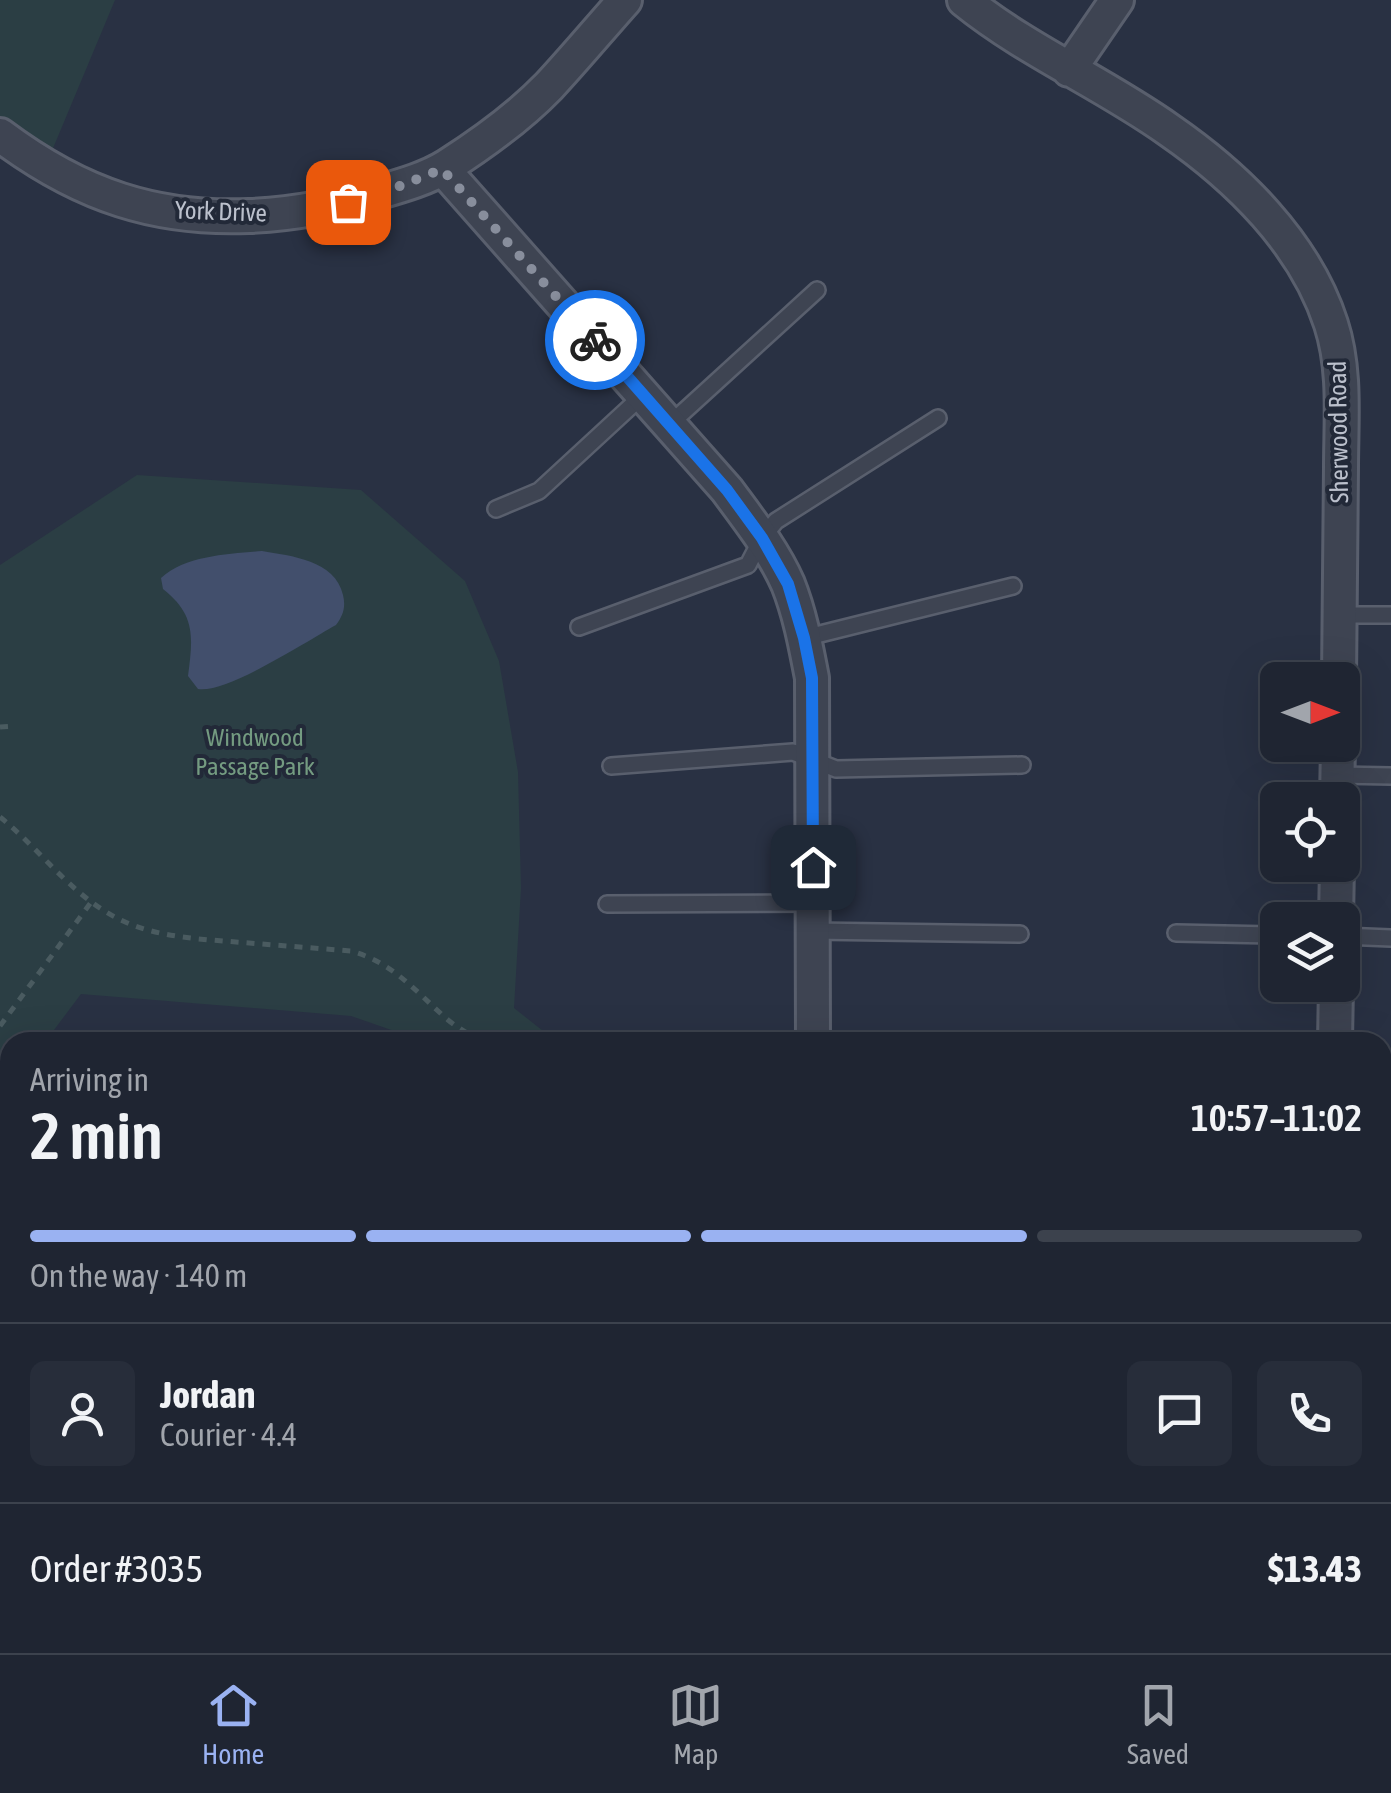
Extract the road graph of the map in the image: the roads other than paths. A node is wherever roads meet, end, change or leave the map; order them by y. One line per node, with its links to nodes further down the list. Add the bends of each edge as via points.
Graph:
1 (625, 0): 6 (street, York Drive, via 548,88)
2 (964, 0): 4 (street, Sherwood Road)
3 (1117, 0): 4 (street)
4 (1069, 70): 14 (street, Sherwood Road, via 1208,157 1284,237 1312,281 1332,325 1342,379)
5 (0, 135): 6 (street, York Drive, via 65,176 121,200 182,213 296,212 348,202)
6 (442, 169): 8 (street)
7 (817, 290): 10 (lane)
8 (644, 395): 10 (street); 11 (lane, via 538,491)
9 (938, 418): 12 (lane, via 776,521)
10 (669, 424): 12 (street)
11 (496, 509)
12 (762, 538): 16 (lane, via 748,564); 17 (street, via 788,584)
13 (1013, 586): 17 (lane)
14 (1339, 615): 15 (lane); 18 (street, Sherwood Road)
15 (1391, 615)
16 (579, 627)
17 (804, 638): 19 (street)
18 (1338, 662)
19 (814, 760): 20 (lane, via 836,769); 21 (lane, via 793,752); 25 (street)
20 (1022, 765)
21 (610, 766)
22 (1338, 773): 23 (lane)
23 (1391, 776)
24 (607, 904): 25 (lane)
25 (813, 917): 27 (lane); 32 (street)
26 (1176, 933): 28 (lane)
27 (1020, 934)
28 (1260, 935)
29 (1360, 937): 30 (lane)
30 (1391, 938)
31 (1336, 1002): 33 (street)
32 (812, 1032)
33 (1335, 1032)

